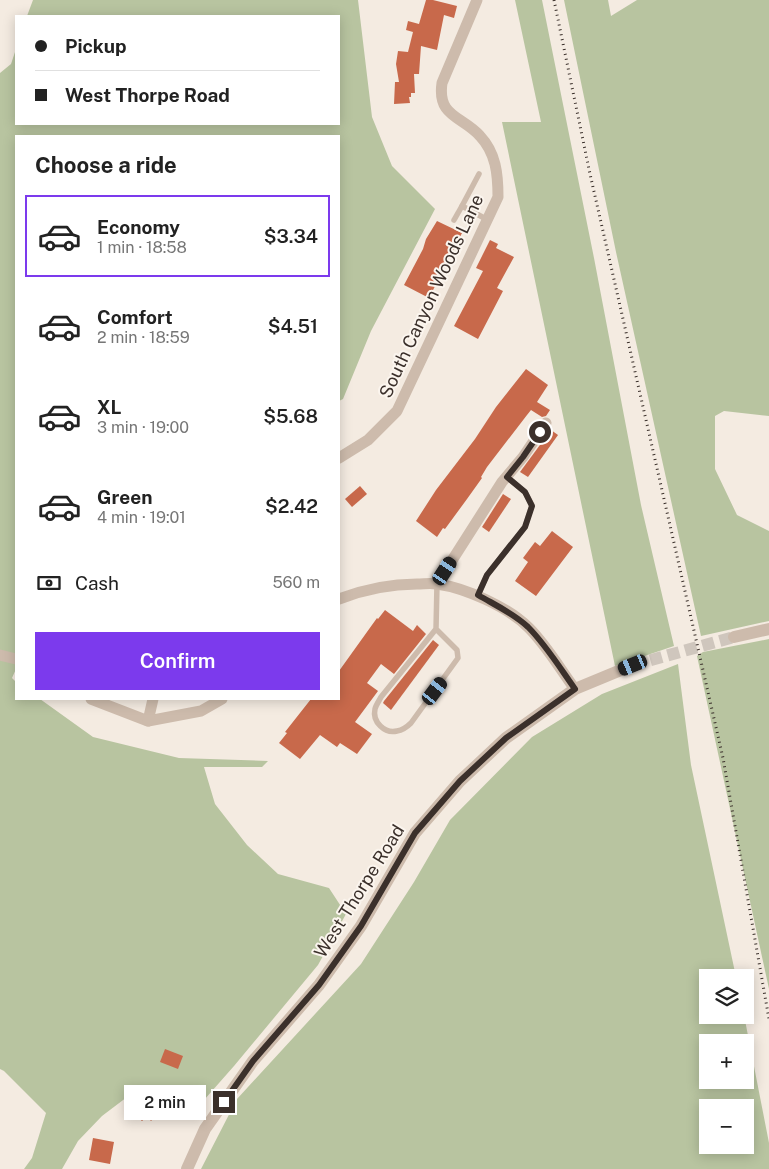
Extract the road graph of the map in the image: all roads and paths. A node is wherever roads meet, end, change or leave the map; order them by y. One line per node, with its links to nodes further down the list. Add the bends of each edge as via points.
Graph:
1 (477, 0): 4 (street, South Canyon Woods Lane, via 440,94 442,103 451,114 479,135 495,160 498,197)
2 (479, 174): 3 (lane)
3 (462, 206): 4 (lane); 5 (lane)
4 (486, 219): 7 (street, South Canyon Woods Lane, via 397,411 368,440)
5 (454, 220)
6 (546, 423): 8 (street)
7 (340, 457)
8 (507, 477): 9 (street); 10 (lane, via 525,492 532,506 525,527 487,575)
9 (437, 584): 10 (street); 11 (street, via 380,586); 12 (lane)
10 (478, 595): 18 (street, via 528,627)
11 (340, 599)
12 (436, 629): 12 (lane, via 374,710 382,728 397,732 411,723 458,658 457,650)
13 (769, 629): 14 (street)
14 (734, 637)
15 (0, 655): 16 (street)
16 (15, 659)
17 (633, 665): 18 (street, West Thorpe Road)
18 (575, 689): 23 (street, West Thorpe Road, via 506,738 460,781 415,833 361,926 319,985 253,1061 205,1129)
19 (94, 700): 22 (street)
20 (153, 700): 22 (street)
21 (220, 700): 22 (street, via 201,711)
22 (148, 721)
23 (187, 1169)

